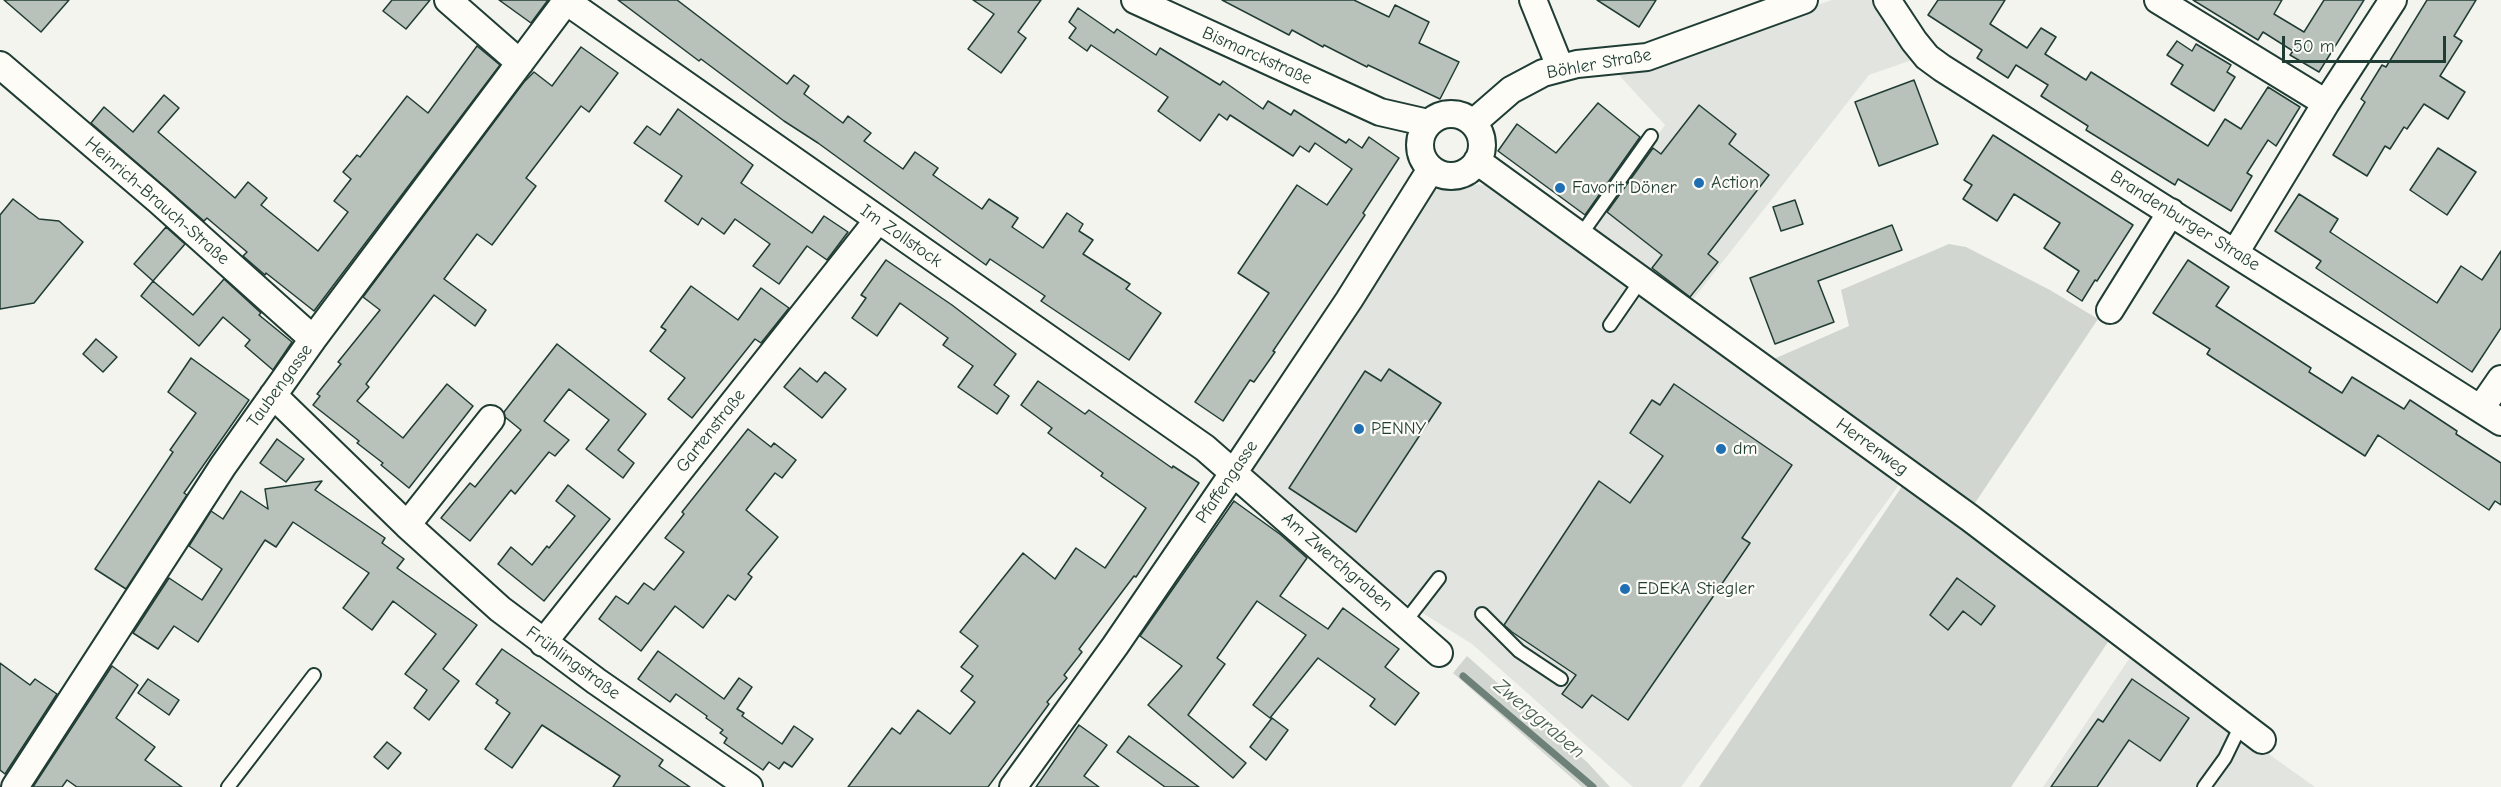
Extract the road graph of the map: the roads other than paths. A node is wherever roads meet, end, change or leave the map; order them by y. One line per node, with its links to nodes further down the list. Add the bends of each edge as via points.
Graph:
1 (448, 0): 9 (street)
2 (567, 0): 9 (street, Taubengasse); 19 (street, Im Zollstock)
3 (1135, 0): 14 (street, Bismarckstraße)
4 (1533, 0): 11 (street)
5 (1804, 0): 11 (street, Böhler Straße, via 1653,55)
6 (1887, 0): 18 (street, Brandenburger Straße, via 1927,57)
7 (2158, 0): 12 (street)
8 (2393, 0): 12 (street)
9 (520, 63): 25 (street, Taubengasse)
10 (0, 65): 25 (street, Heinrich-Brauch-Straße)
11 (1560, 67): 13 (street, Böhler Straße, via 1525,81)
12 (2326, 103): 21 (street)
13 (1473, 123): 14 (street, via 1462,116 1442,114); 16 (street, via 1482,141)
14 (1424, 133): 17 (street, via 1422,157)
15 (1651, 136): 20 (lane)
16 (1477, 161): 17 (street, via 1461,174 1440,174); 20 (street, Herrenweg)
17 (1431, 168): 30 (street, Pfaffengasse)
18 (2171, 212): 21 (street, Brandenburger Straße); 23 (street)
19 (878, 220): 30 (street, Im Zollstock, via 1175,426); 35 (street, Gartenstraße)
20 (1580, 236): 22 (street, Herrenweg)
21 (2235, 253): 28 (street, Brandenburger Straße)
22 (1641, 280): 24 (lane); 39 (street, Herrenweg, via 1970,518)
23 (2110, 310)
24 (1610, 325)
25 (313, 339): 27 (street, Taubengasse)
26 (2501, 379): 28 (street)
27 (273, 395): 31 (street, Frühlingstraße); 41 (street, Taubengasse, via 189,515)
28 (2491, 415)
29 (491, 419): 31 (street)
30 (1234, 472): 34 (street, Am Zwerchgraben); 44 (street, Pfaffengasse)
31 (407, 525): 35 (street, Frühlingstraße)
32 (1439, 578): 34 (lane)
33 (1482, 614): 38 (lane, via 1519,651)
34 (1405, 622): 36 (street, Am Zwerchgraben)
35 (543, 643): 43 (street, Frühlingstraße)
36 (1439, 653)
37 (314, 675): 42 (lane)
38 (1561, 679)
39 (2241, 725): 40 (street, Herrenweg); 45 (lane, via 2225,758)
40 (2262, 740)
41 (15, 787)
42 (228, 787)
43 (749, 787)
44 (1013, 787)
45 (2204, 787)

